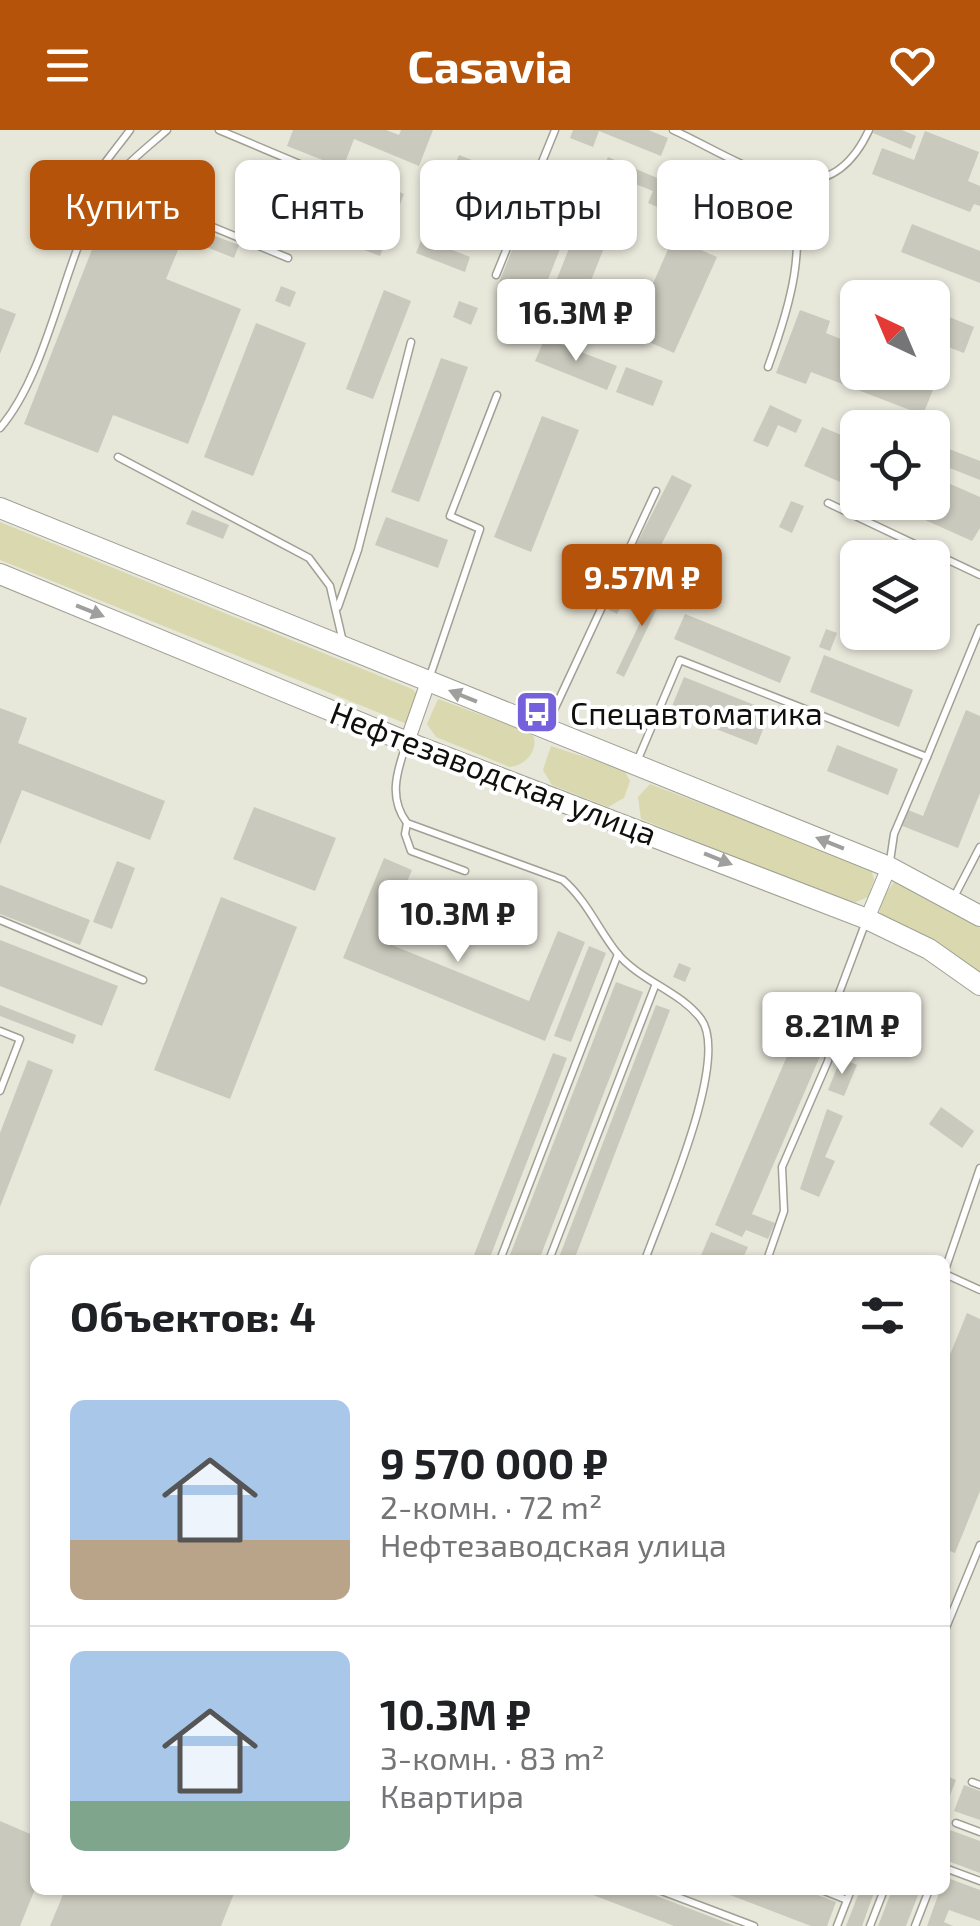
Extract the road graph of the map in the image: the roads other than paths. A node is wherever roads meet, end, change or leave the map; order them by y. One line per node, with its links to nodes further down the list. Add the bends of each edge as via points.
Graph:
1 (130, 130): 7 (lane)
2 (167, 130): 8 (lane)
3 (220, 130): 9 (lane)
4 (555, 130): 16 (lane)
5 (673, 130): 10 (lane)
6 (869, 130): 11 (lane)
7 (108, 160)
8 (133, 160)
9 (290, 160)
10 (742, 160)
11 (829, 178)
12 (215, 228): 15 (lane)
13 (79, 250): 20 (lane)
14 (798, 250): 18 (lane)
15 (288, 258)
16 (496, 275)
17 (411, 342): 27 (lane)
18 (768, 367)
19 (497, 395): 30 (lane, via 450,516 480,530)
20 (0, 428)
21 (118, 458): 27 (lane, via 309,558 322,570)
22 (656, 491): 31 (lane)
23 (828, 503): 26 (lane)
24 (0, 508): 29 (main road, Нефтезаводская улица)
25 (0, 574): 32 (main road, Нефтезаводская улица, one-way to 32)
26 (980, 575)
27 (337, 608): 29 (lane)
28 (980, 628): 33 (lane)
29 (344, 647): 30 (main road, Нефтезаводская улица)
30 (428, 682): 31 (main road, Нефтезаводская улица, one-way to 30); 32 (street)
31 (545, 729): 34 (main road, Нефтезаводская улица)
32 (407, 742): 35 (lane, via 395,797); 41 (main road, Нефтезаводская улица, one-way to 41)
33 (927, 757): 34 (lane, via 680,660); 37 (lane, via 894,834)
34 (636, 765): 37 (main road, Нефтезаводская улица, one-way to 34)
35 (407, 823): 38 (lane, via 411,850); 43 (lane, via 563,880 580,894)
36 (980, 847): 39 (lane)
37 (888, 867): 39 (main road, Нефтезаводская улица); 41 (street)
38 (465, 871)
39 (953, 898): 40 (main road, Нефтезаводская улица)
40 (980, 916)
41 (867, 918): 45 (main road, Нефтезаводская улица); 48 (lane)
42 (0, 920): 44 (lane)
43 (618, 954): 46 (lane); 53 (lane)
44 (143, 980)
45 (980, 985)
46 (655, 986): 54 (lane); 55 (lane, via 684,1002 703,1021 709,1040 691,1130)
47 (784, 1011): 48 (lane)
48 (827, 1027): 50 (lane); 56 (lane, via 828,1061 782,1167 784,1211)
49 (0, 1031): 51 (lane, via 20,1039)
50 (870, 1038)
51 (0, 1090)
52 (980, 1168): 57 (lane)
53 (502, 1255)
54 (551, 1255)
55 (647, 1255)
56 (769, 1255)
57 (950, 1257)
58 (950, 1275): 59 (lane)
59 (980, 1290)
60 (980, 1546): 61 (lane)
61 (950, 1618)
62 (956, 1823): 63 (lane)
63 (980, 1832)
64 (950, 1870): 65 (lane)
65 (980, 1881)
66 (673, 1895): 72 (lane)
67 (834, 1895): 71 (lane)
68 (848, 1895): 71 (lane)
69 (882, 1895): 74 (lane)
70 (927, 1895): 75 (lane)
71 (847, 1900): 73 (lane)
72 (754, 1926)
73 (837, 1926)
74 (870, 1926)
75 (916, 1926)

